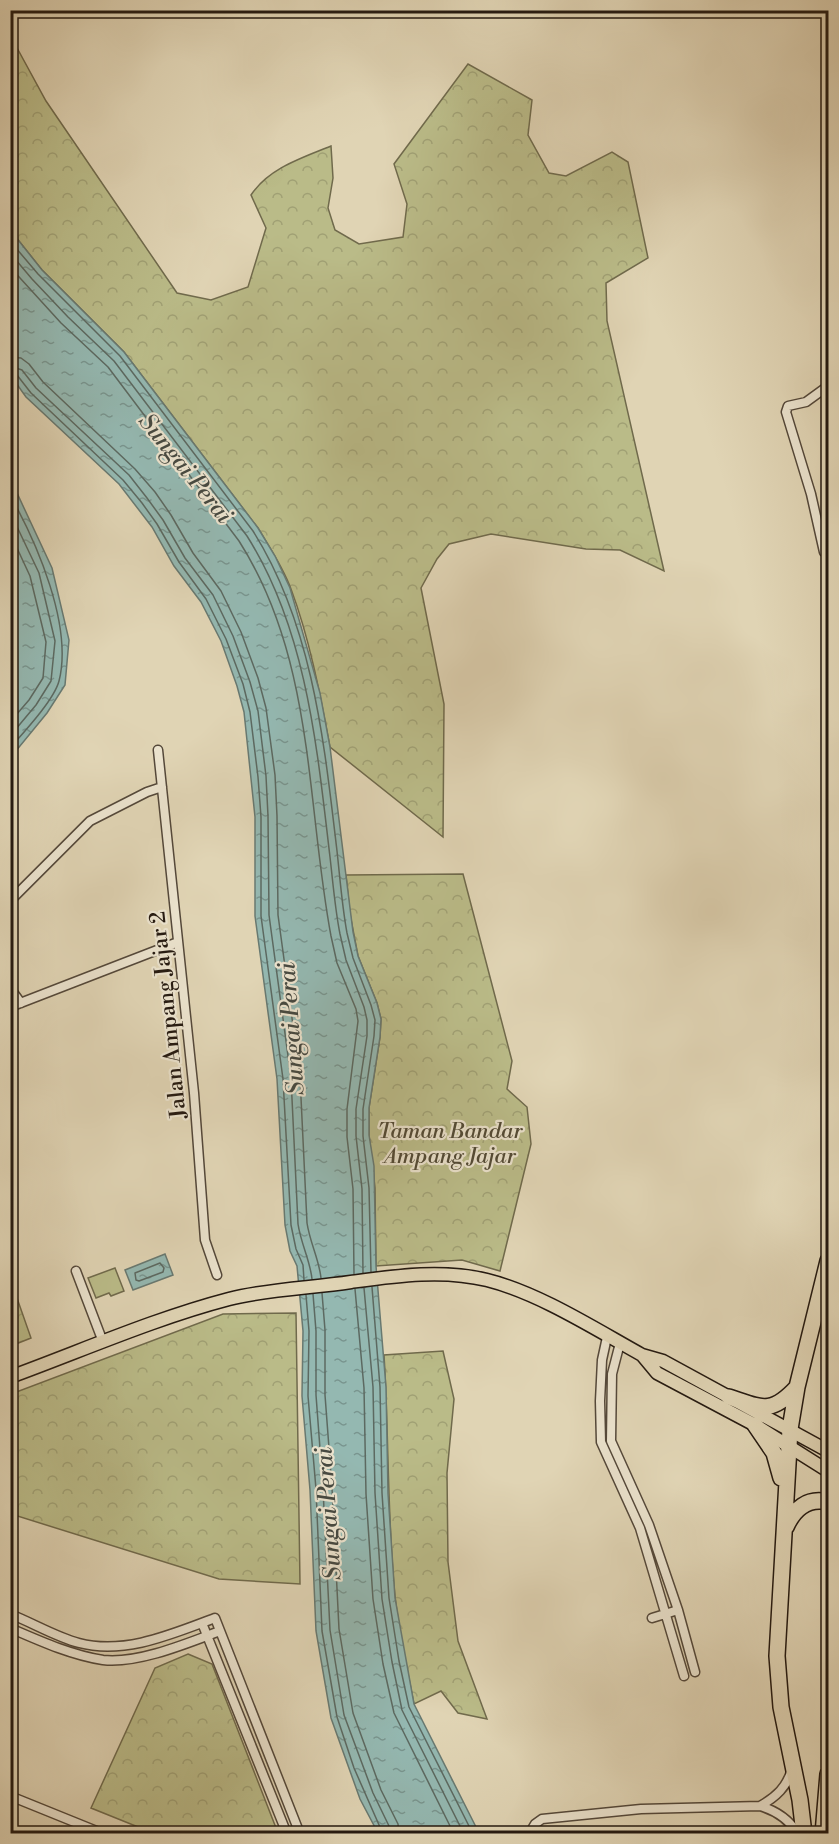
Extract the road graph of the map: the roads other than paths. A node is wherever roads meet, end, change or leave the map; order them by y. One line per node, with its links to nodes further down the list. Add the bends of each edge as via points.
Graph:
1 (828, 386): 2 (street, via 806,402 788,406 786,412)
2 (824, 552)
3 (158, 750): 4 (street, Jalan Ampang Jajar 2)
4 (162, 787): 5 (street, via 90,821); 6 (street, Jalan Ampang Jajar 2)
5 (10, 901)
6 (178, 942): 8 (street); 12 (street, Jalan Ampang Jajar 2, via 205,1240)
7 (10, 988): 8 (street)
8 (21, 1004): 9 (street)
9 (10, 1007)
10 (828, 1261): 18 (highway)
11 (76, 1271): 14 (street)
12 (218, 1275)
13 (607, 1337): 14 (main road, via 525,1293 487,1280 435,1274 232,1299); 15 (main road); 28 (street, via 600,1390 601,1442)
14 (104, 1342): 17 (main road)
15 (620, 1343): 16 (main road); 27 (street, via 612,1374 610,1441)
16 (642, 1355): 19 (main road, via 663,1361); 20 (main road, via 657,1373)
17 (10, 1377)
18 (797, 1387): 19 (highway, via 782,1403 772,1406 758,1407); 21 (highway)
19 (729, 1397): 21 (main road)
20 (755, 1425): 22 (main road); 25 (highway, via 774,1453)
21 (790, 1429): 22 (highway); 23 (main road)
22 (788, 1446): 24 (main road); 25 (highway)
23 (828, 1451)
24 (828, 1472)
25 (786, 1492): 29 (highway)
26 (828, 1502): 29 (highway, via 814,1500 801,1506)
27 (649, 1525): 28 (street); 30 (street)
28 (639, 1528): 32 (street)
29 (785, 1530): 40 (highway, via 777,1669)
30 (678, 1610): 32 (street); 38 (street)
31 (10, 1614): 34 (street, via 80,1643 108,1646 134,1645)
32 (665, 1614): 33 (street); 39 (street)
33 (652, 1618)
34 (202, 1623): 36 (street, via 215,1618); 37 (street)
35 (10, 1628): 37 (street, via 75,1654 105,1660 152,1654)
36 (220, 1631): 37 (street); 46 (street)
37 (207, 1635): 45 (street)
38 (694, 1672)
39 (684, 1676)
40 (793, 1765): 43 (street, via 784,1787); 49 (highway)
41 (828, 1774): 50 (highway)
42 (10, 1796): 44 (street)
43 (760, 1806): 47 (street, via 640,1809 542,1819); 48 (street, via 784,1817)
44 (104, 1833)
45 (287, 1833)
46 (300, 1833)
47 (529, 1833)
48 (798, 1833)
49 (804, 1833)
50 (823, 1833)

